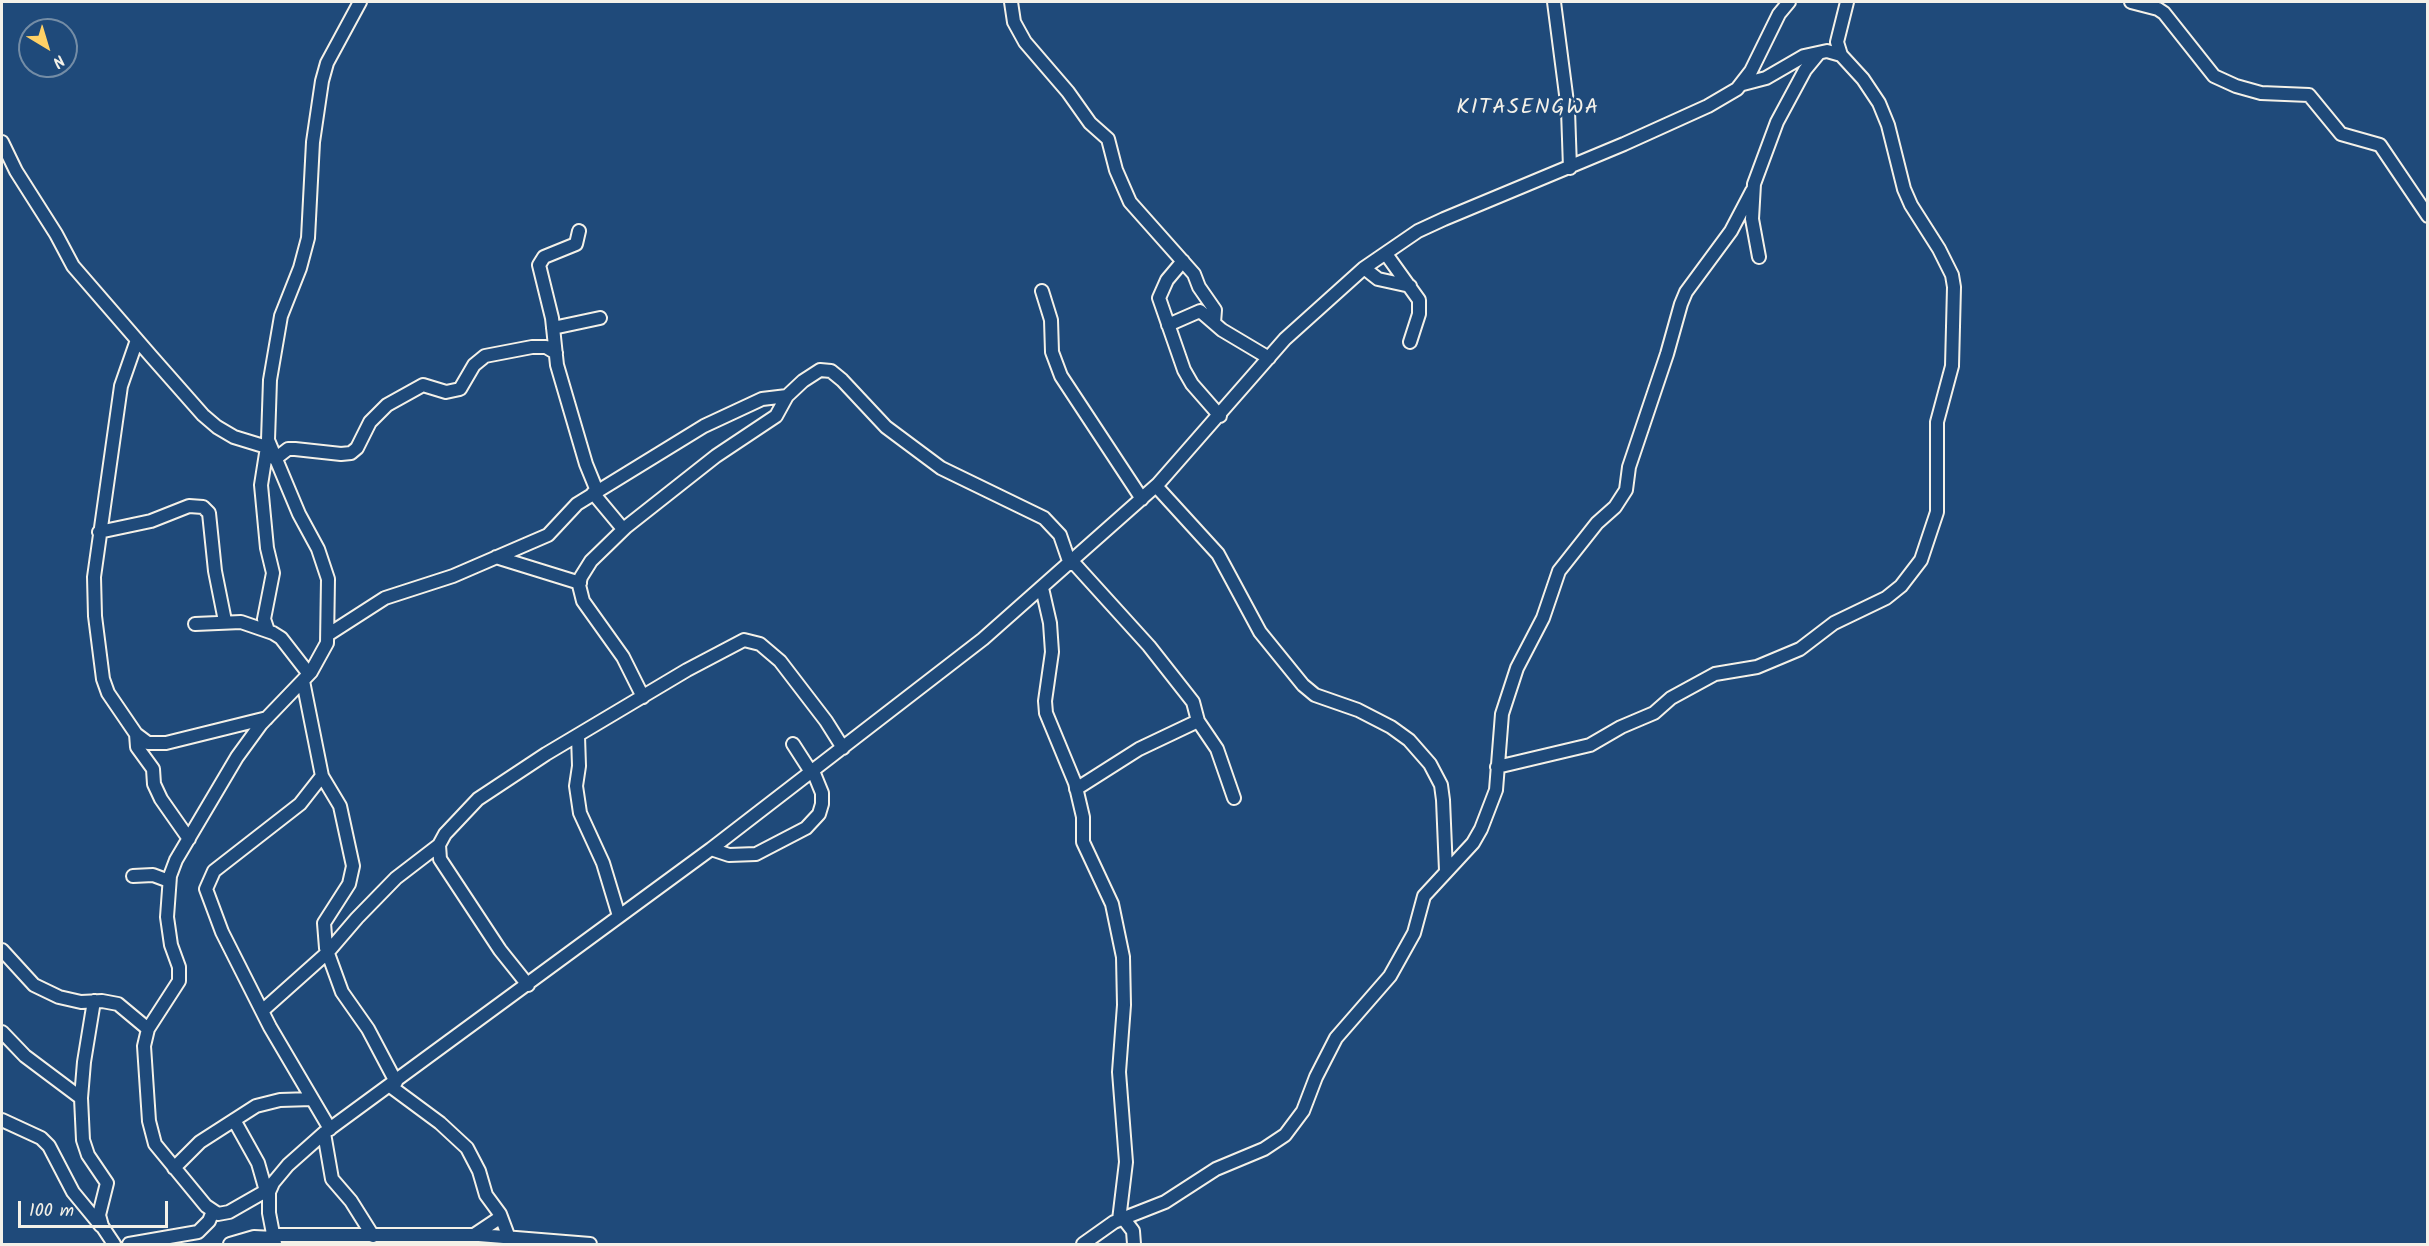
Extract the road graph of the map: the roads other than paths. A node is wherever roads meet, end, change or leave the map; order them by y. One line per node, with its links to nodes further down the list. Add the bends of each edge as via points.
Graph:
1 (360, 2): 31 (street, via 327,63 322,81 313,142 308,238 281,316 273,353)
2 (1011, 2): 17 (street, via 1014,22 1024,42 1090,123 1110,141 1116,170 1130,202)
3 (1554, 2): 11 (street, via 1568,110)
4 (1789, 2): 9 (street)
5 (1846, 2): 8 (street, via 1837,42)
6 (2131, 2): 13 (street, via 2164,13 2214,76 2261,93 2309,95 2341,134 2380,145)
7 (1819, 53): 8 (street); 9 (street, via 1796,58 1759,81); 12 (street, via 1805,70 1777,122)
8 (1840, 55): 53 (street, via 1880,104 1904,189 1939,249 1954,287 1952,366 1937,422 1937,512 1921,560 1886,598 1834,623 1800,649 1757,667 1715,674 1671,698 1654,713 1590,745)
9 (1743, 84): 11 (street, via 1708,106)
10 (2, 142): 25 (street, via 73,266)
11 (1570, 168): 15 (street, via 1418,231)
12 (1752, 191): 16 (street); 53 (street, via 1731,231 1686,292 1622,498 1558,571 1543,618 1509,689 1498,739)
13 (2427, 216)
14 (579, 231): 24 (street, via 576,244 544,257 539,265)
15 (1386, 254): 18 (street); 19 (street)
16 (1759, 257)
17 (1183, 261): 22 (street, via 1215,310); 23 (street, via 1159,298)
18 (1364, 268): 19 (street, via 1378,279); 28 (street)
19 (1410, 286): 26 (street, via 1420,307)
20 (1042, 291): 34 (street, via 1051,320 1052,352 1061,375)
21 (600, 318): 24 (street)
22 (1214, 323): 23 (street, via 1200,311); 28 (street)
23 (1168, 325): 30 (street, via 1192,384)
24 (553, 328): 27 (street)
25 (137, 340): 31 (street, via 210,421); 36 (street, via 121,386)
26 (1410, 342)
27 (556, 353): 31 (street, via 546,347 532,347 485,356 474,365 460,389 446,392 423,385 396,398 370,422 351,453 295,448); 33 (street)
28 (1269, 358): 30 (street)
29 (787, 396): 33 (street, via 762,399 704,426); 35 (street, via 771,420 716,456); 38 (street, via 814,373 831,371 886,427 941,468 1053,525)
30 (1220, 416): 32 (street)
31 (270, 451): 43 (street, via 261,485 273,573 264,619); 44 (street, via 326,571)
32 (1156, 486): 34 (street); 61 (street, via 1218,554 1260,632 1303,685 1315,696 1358,710 1391,727 1430,764 1441,785)
33 (596, 492): 35 (street); 37 (street, via 570,510 548,535)
34 (1142, 499): 38 (street)
35 (623, 529): 39 (street, via 591,561)
36 (99, 532): 41 (street, via 151,521 189,506 203,507 209,513 214,571); 49 (street, via 95,616 103,679)
37 (496, 558): 39 (street); 44 (street, via 430,585 385,598)
38 (1071, 562): 40 (street); 48 (street, via 1165,666 1193,702)
39 (580, 583): 46 (street, via 583,601 623,657)
40 (1042, 588): 52 (street); 56 (street, via 1052,652 1044,706)
41 (225, 621): 42 (street); 43 (street)
42 (195, 624)
43 (268, 631): 45 (street, via 281,638)
44 (329, 634): 45 (street, via 323,652)
45 (306, 678): 47 (street); 55 (street)
46 (643, 697): 50 (street); 52 (street, via 725,649 753,640 780,661)
47 (267, 718): 49 (street, via 166,743 148,743); 58 (street, via 237,757)
48 (1198, 721): 56 (street, via 1139,749); 57 (street, via 1215,744)
49 (136, 734): 58 (street, via 137,747 153,769 161,799)
50 (578, 736): 59 (street, via 478,799 450,827); 64 (street, via 576,786 580,813 603,864)
51 (793, 744): 54 (street)
52 (843, 748): 54 (street)
53 (1497, 767): 61 (street, via 1496,790 1481,829)
54 (812, 772): 60 (street); 60 (street, via 822,793 822,804 819,814 806,828 756,854 729,855)
55 (322, 776): 66 (street, via 340,806 353,866 349,884 324,923); 69 (street, via 300,804 214,871 207,882 208,900)
56 (1076, 789): 82 (street, via 1083,818 1083,842 1112,904 1124,969 1119,1072 1126,1162)
57 (1234, 798)
58 (189, 839): 63 (street)
59 (439, 845): 66 (street, via 396,878); 67 (street, via 440,860 450,878)
60 (711, 849): 64 (street)
61 (1446, 871): 82 (street, via 1425,896 1414,933 1390,976 1336,1038 1304,1111 1285,1135 1264,1149 1216,1169 1165,1202)
62 (133, 876): 63 (street, via 153,875)
63 (169, 881): 70 (street, via 166,917 180,974 176,988)
64 (619, 916): 67 (street)
65 (2, 950): 68 (street, via 34,985 59,997)
66 (327, 953): 69 (street); 72 (street, via 342,992 368,1029)
67 (528, 985): 72 (street)
68 (94, 1001): 70 (street, via 118,1004); 73 (street)
69 (262, 1011): 74 (street)
70 (148, 1029): 78 (street, via 144,1053 150,1131)
71 (2, 1032): 73 (street, via 25,1056)
72 (393, 1084): 77 (street); 81 (street, via 467,1148 486,1195)
73 (81, 1098): 83 (street, via 86,1149 107,1184 100,1207)
74 (312, 1099): 76 (street, via 269,1102); 77 (street)
75 (2, 1120): 83 (street, via 41,1138 49,1146 73,1192)
76 (234, 1120): 78 (street, via 200,1142); 79 (street)
77 (327, 1131): 79 (street, via 288,1165); 85 (street, via 332,1179)
78 (174, 1168): 80 (street)
79 (269, 1190): 80 (street, via 229,1212); 87 (street, via 268,1213)
80 (213, 1212): 90 (street, via 198,1232)
81 (501, 1217): 84 (street); 86 (street)
82 (1121, 1219): 93 (street); 94 (street, via 1133,1231)
83 (102, 1226): 89 (street)
84 (474, 1235): 86 (street); 88 (street)
85 (373, 1236): 87 (street); 88 (street)
86 (509, 1238): 92 (street)
87 (274, 1239): 91 (street, via 254,1237)
88 (456, 1240)
89 (114, 1245)
90 (129, 1245)
91 (230, 1245)
92 (590, 1245)
93 (1083, 1245)
94 (1134, 1245)

